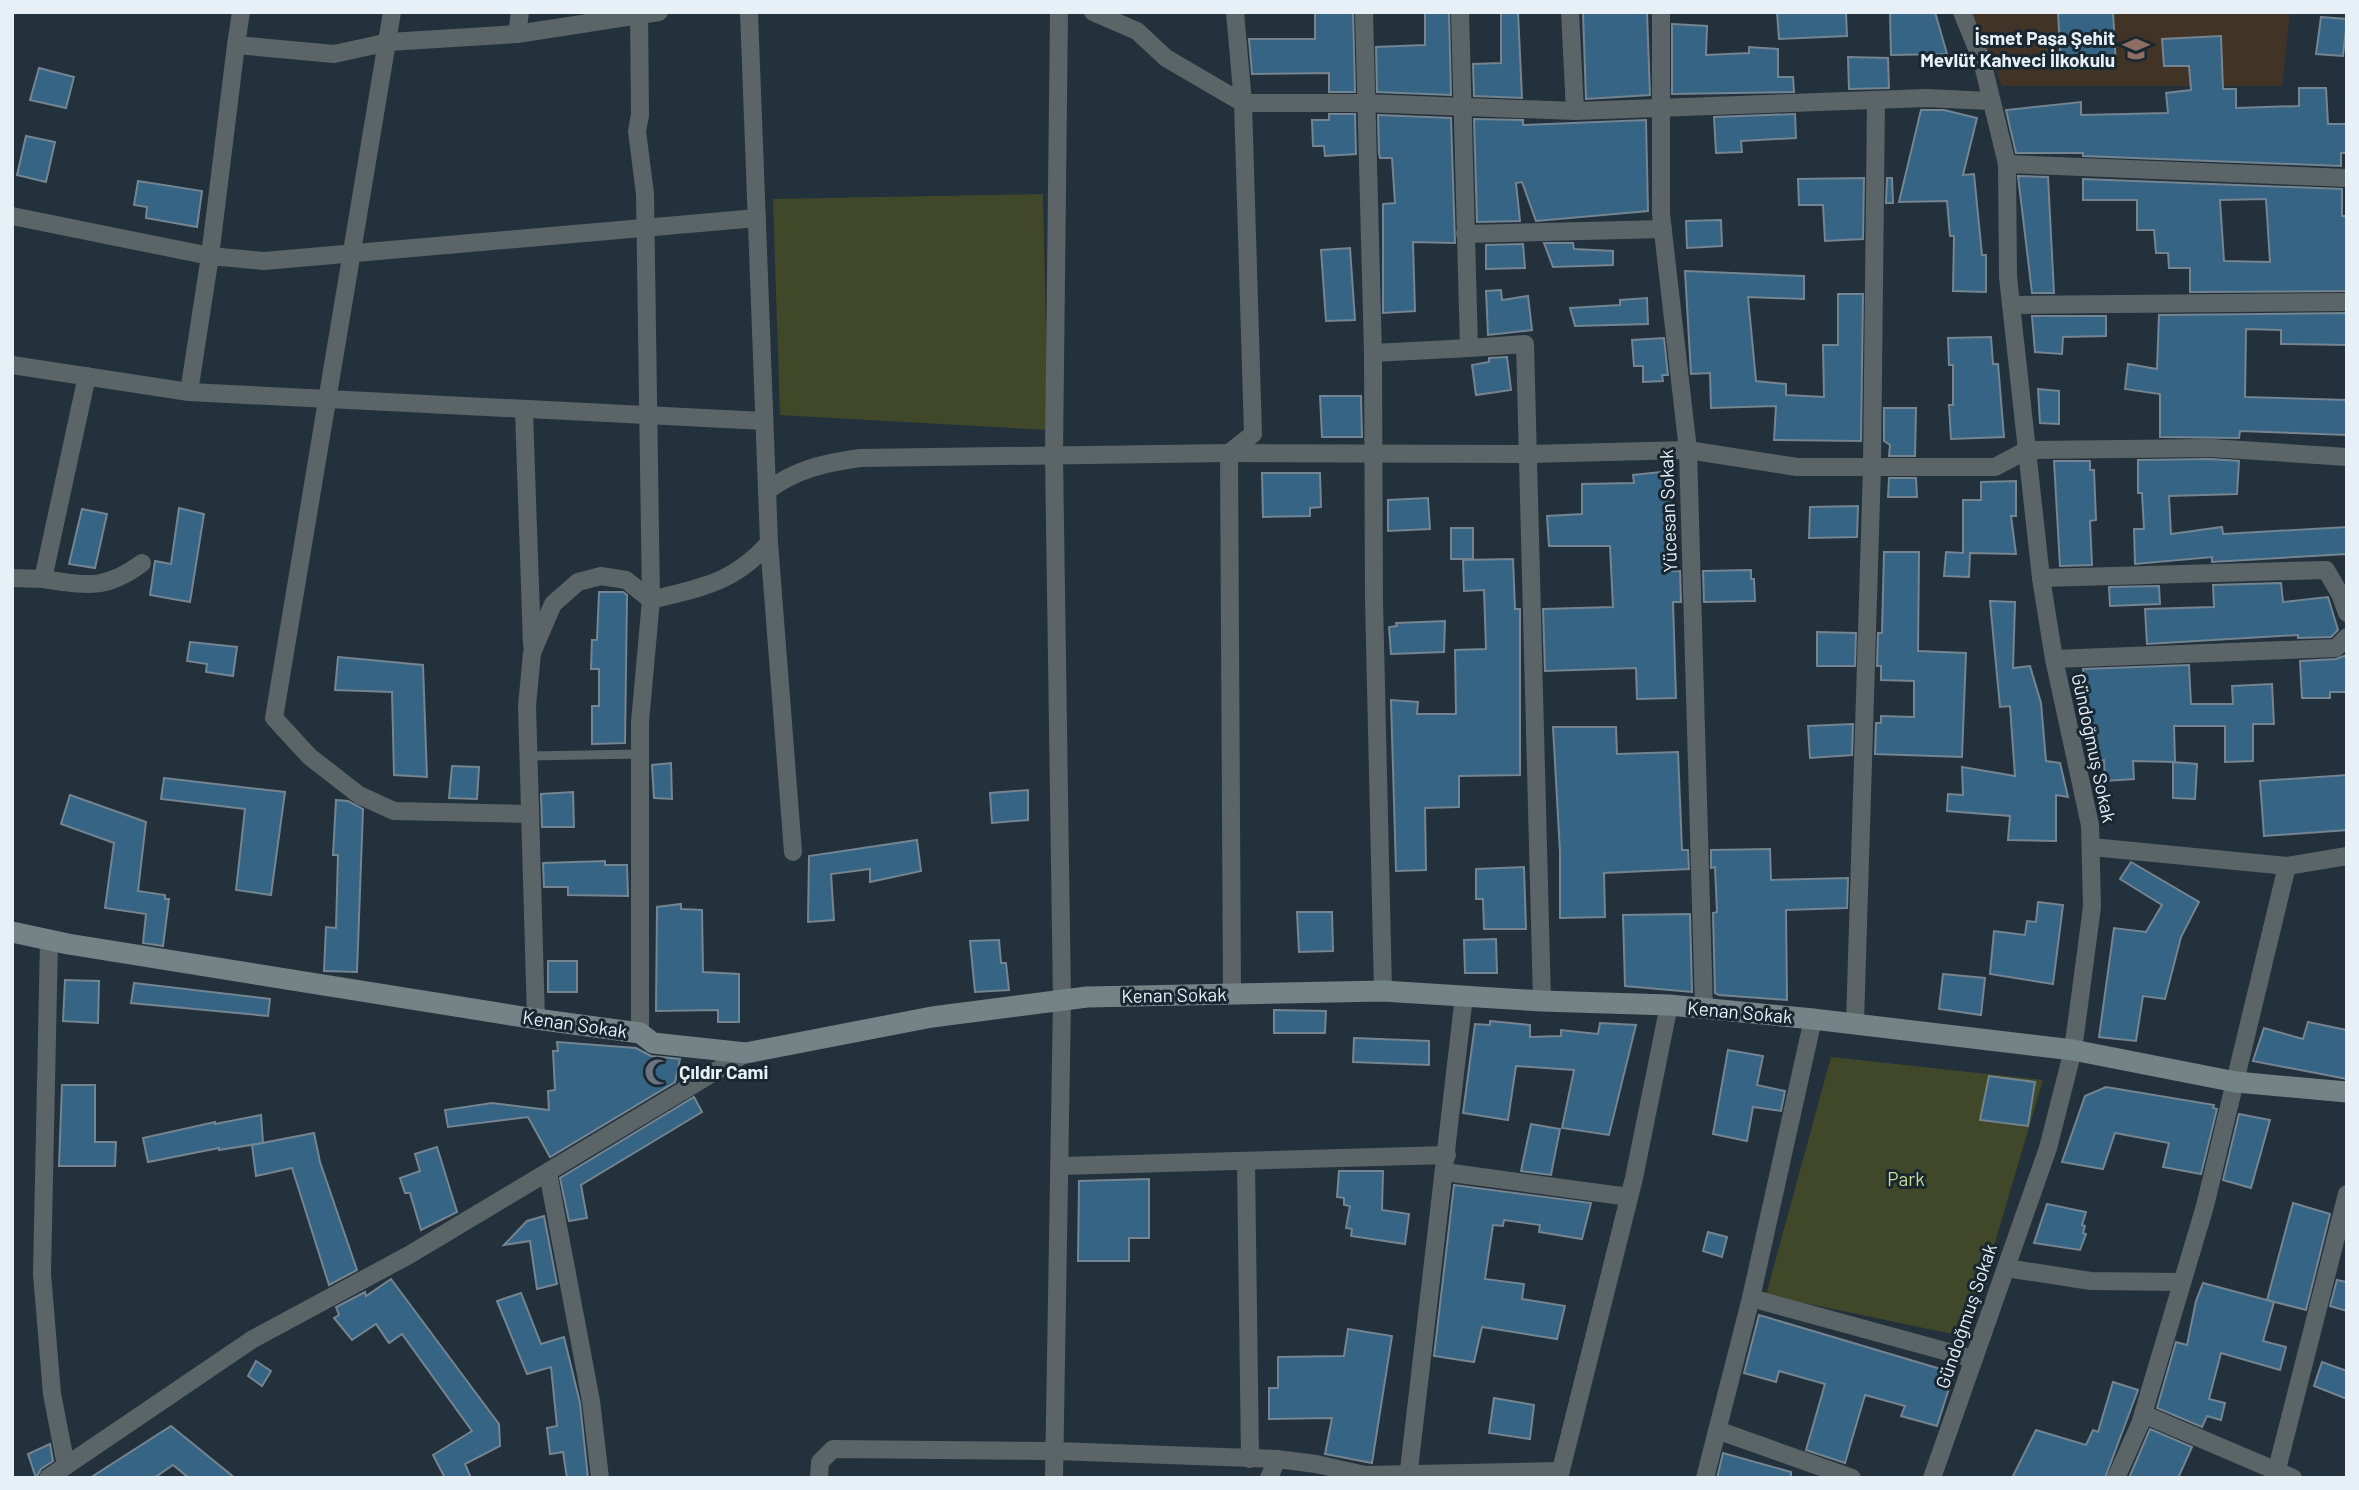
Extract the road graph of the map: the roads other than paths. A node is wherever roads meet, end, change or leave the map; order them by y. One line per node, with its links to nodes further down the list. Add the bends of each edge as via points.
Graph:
1 (241, 12): 17 (street)
2 (392, 12): 16 (street)
3 (520, 12): 15 (street)
4 (659, 12): 14 (street)
5 (749, 12): 28 (street)
6 (1059, 12): 49 (street)
7 (1093, 12): 20 (street, via 1137,32 1166,58)
8 (1235, 12): 20 (street)
9 (1364, 12): 21 (street)
10 (1460, 12): 23 (street)
11 (1570, 12): 24 (street)
12 (1661, 12): 22 (street, Yücesan Sokak)
13 (1962, 12): 19 (street, Gündoğmuş Sokak, via 1982,61)
14 (639, 14): 15 (street); 29 (street, via 637,131 644,169)
15 (517, 34): 16 (street)
16 (389, 42): 17 (street, via 334,54); 32 (street)
17 (236, 45): 33 (street)
18 (1875, 100): 19 (street); 22 (street); 52 (street)
19 (1990, 101): 25 (street, Gündoğmuş Sokak)
20 (1243, 103): 21 (street); 47 (street, via 1253,434)
21 (1364, 103): 23 (street); 37 (street)
22 (1661, 107): 24 (street); 30 (street, Yücesan Sokak)
23 (1461, 108): 24 (street); 31 (street)
24 (1574, 111)
25 (2007, 164): 26 (street); 35 (street, Gündoğmuş Sokak)
26 (2347, 178)
27 (12, 216): 33 (street)
28 (757, 218): 29 (street); 44 (street)
29 (643, 226): 32 (street); 43 (street)
30 (1663, 229): 31 (street); 45 (street, Yücesan Sokak)
31 (1465, 234): 36 (street)
32 (353, 253): 33 (street, via 264,261); 41 (street)
33 (210, 256): 40 (street)
34 (2347, 302): 35 (street)
35 (2011, 305): 46 (street, Gündoğmuş Sokak)
36 (1469, 348): 37 (street); 48 (street, via 1525,344)
37 (1373, 353): 50 (street)
38 (12, 365): 39 (street)
39 (87, 376): 40 (street); 58 (street)
40 (189, 392): 41 (street)
41 (328, 397): 42 (street); 66 (street, via 274,718 320,764 359,794 394,811)
42 (524, 411): 43 (street); 62 (street)
43 (648, 415): 44 (street); 59 (street)
44 (764, 421): 53 (street)
45 (1688, 450): 48 (street); 52 (street, via 1797,467); 79 (street, Yücesan Sokak)
46 (2027, 450): 51 (street, via 2211,448); 52 (street, via 1995,467); 57 (street, Gündoğmuş Sokak)
47 (1229, 453): 49 (street); 50 (street); 74 (street)
48 (1528, 454): 50 (street); 77 (street)
49 (1054, 455): 53 (street, via 860,458 818,464); 76 (street)
50 (1374, 455): 73 (street)
51 (2347, 457)
52 (1872, 467): 82 (street)
53 (767, 491): 54 (street)
54 (769, 543): 59 (street, via 729,579); 68 (street)
55 (142, 563): 58 (street, via 111,582 89,587)
56 (12, 578): 58 (street)
57 (2041, 578): 60 (street, via 2326,570); 63 (street, Gündoğmuş Sokak)
58 (43, 579)
59 (651, 600): 62 (street, via 626,580 601,576 579,582 553,604); 64 (street)
60 (2347, 613)
61 (2347, 637): 63 (street, via 2336,648)
62 (532, 653): 65 (street)
63 (2054, 659): 67 (street, Gündoğmuş Sokak)
64 (640, 754): 65 (lane); 83 (street)
65 (529, 756): 66 (street)
66 (529, 814): 80 (street)
67 (2092, 848): 70 (street); 84 (street, Gündoğmuş Sokak, via 2092,908)
68 (793, 852)
69 (2347, 856): 70 (street)
70 (2287, 866): 86 (street)
71 (12, 932): 72 (street, Kenan Sokak)
72 (49, 940): 80 (street, Kenan Sokak); 103 (street, via 42,1274 52,1394)
73 (1383, 991): 74 (street, Kenan Sokak); 75 (street, Kenan Sokak)
74 (1232, 994): 76 (street, Kenan Sokak)
75 (1464, 996): 77 (street, Kenan Sokak); 89 (street)
76 (1062, 1000): 85 (street, Kenan Sokak, via 932,1017); 90 (street)
77 (1542, 1001): 78 (street, Kenan Sokak)
78 (1669, 1005): 79 (street, Kenan Sokak); 93 (street)
79 (1704, 1010): 81 (street, Kenan Sokak)
80 (536, 1019): 83 (street, Kenan Sokak)
81 (1814, 1019): 82 (street, Kenan Sokak); 96 (street)
82 (1855, 1023): 84 (street, Kenan Sokak)
83 (640, 1033): 85 (street, Kenan Sokak, via 653,1044)
84 (2073, 1050): 86 (street, Kenan Sokak); 94 (street, Gündoğmuş Sokak, via 2048,1148)
85 (746, 1054): 91 (street)
86 (2236, 1082): 87 (street, Kenan Sokak); 95 (street)
87 (2347, 1092)
88 (1246, 1162): 89 (street); 90 (street); 101 (street)
89 (1446, 1163): 93 (street); 106 (street)
90 (1060, 1166): 100 (street)
91 (548, 1173): 103 (street, via 253,1339); 108 (street, via 591,1401)
92 (2347, 1194): 104 (street)
93 (1629, 1197): 105 (street)
94 (2006, 1268): 95 (street, via 2091,1281); 97 (street, Gündoğmuş Sokak)
95 (2182, 1282): 98 (street)
96 (1751, 1298): 97 (street); 99 (street)
97 (1974, 1359): 114 (street, Gündoğmuş Sokak)
98 (2143, 1414): 104 (street); 115 (street)
99 (1717, 1430): 112 (street); 113 (street)
100 (1056, 1451): 101 (street); 109 (street, via 833,1449 820,1462); 110 (street)
101 (1250, 1459): 102 (street)
102 (1277, 1459): 106 (street, via 1365,1475); 111 (street)
103 (66, 1466): 107 (street)
104 (2277, 1469): 116 (street)
105 (1560, 1474): 106 (street)
106 (1408, 1477)
107 (48, 1478)
108 (600, 1478)
109 (819, 1478)
110 (1054, 1478)
111 (1269, 1478)
112 (1705, 1478)
113 (1852, 1478)
114 (1932, 1478)
115 (2116, 1478)
116 (2293, 1478)

